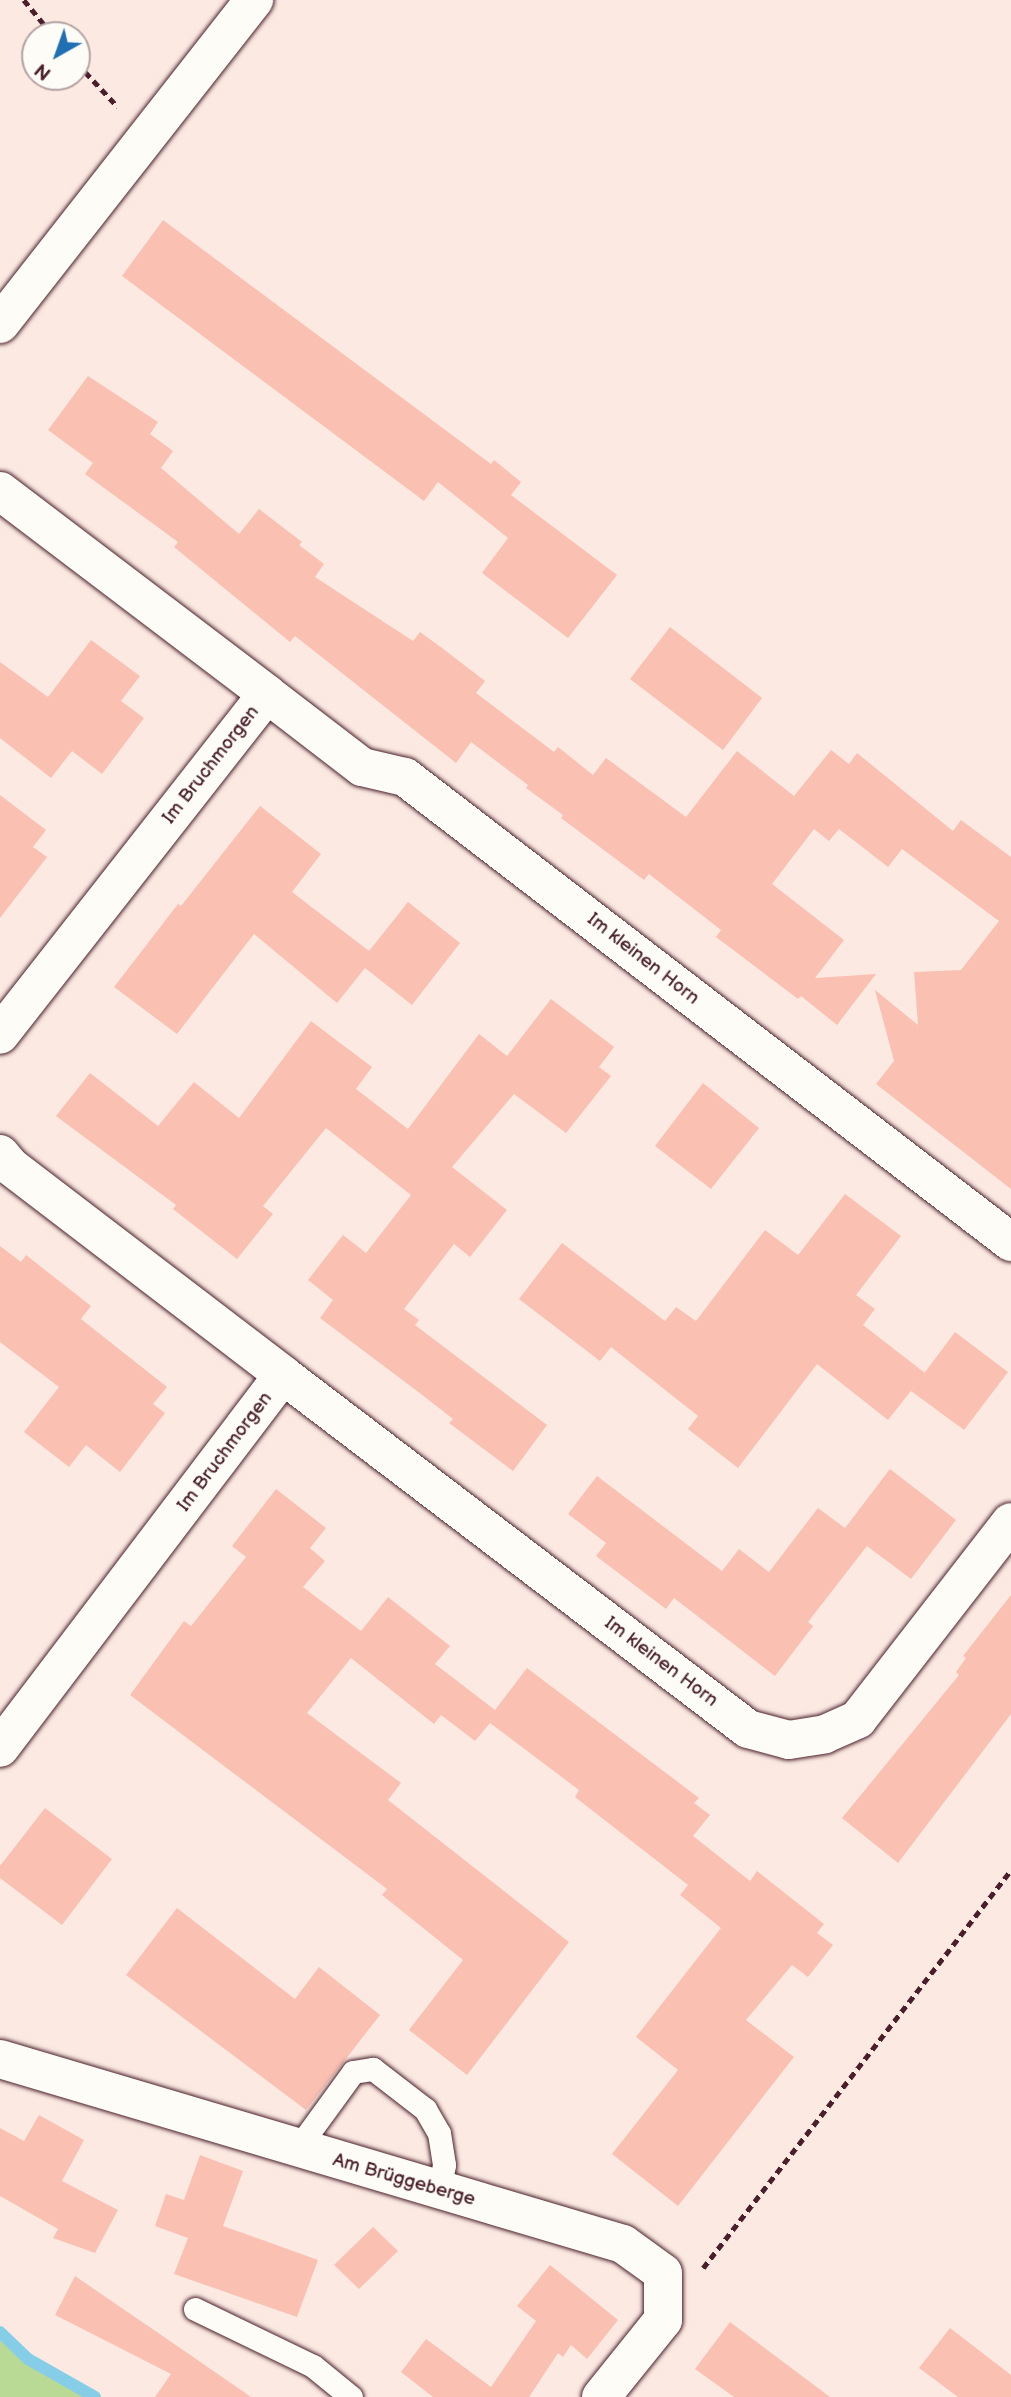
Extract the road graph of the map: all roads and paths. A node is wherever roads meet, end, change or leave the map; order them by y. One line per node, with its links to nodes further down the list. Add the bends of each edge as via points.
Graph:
1 (24, 0): 3 (path)
2 (254, 0): 5 (street)
3 (41, 21)
4 (91, 80): 5 (path)
5 (149, 136): 6 (street)
6 (0, 324)
7 (0, 491): 8 (street, Im Bruchmorgen)
8 (267, 694): 9 (street, Im Bruchmorgen); 11 (street, Im kleinen Horn, via 362,767 405,777)
9 (0, 1035)
10 (0, 1154): 12 (street, Im Bruchmorgen)
11 (1011, 1242)
12 (283, 1375): 13 (street, Im kleinen Horn, via 748,1729 789,1740 825,1734 858,1719); 14 (street, Im Bruchmorgen)
13 (1011, 1522)
14 (0, 1748)
15 (1011, 1870): 20 (path)
16 (0, 2059): 17 (street, Am Brüggeberge)
17 (297, 2149): 18 (street, Am Brüggeberge); 18 (lane, via 353,2072 373,2069 425,2109 439,2133 444,2165)
18 (439, 2190): 20 (street, Am Brüggeberge, via 623,2244 663,2273)
19 (195, 2309): 21 (lane, via 313,2366)
20 (663, 2319): 22 (street)
21 (351, 2397)
22 (601, 2397)

